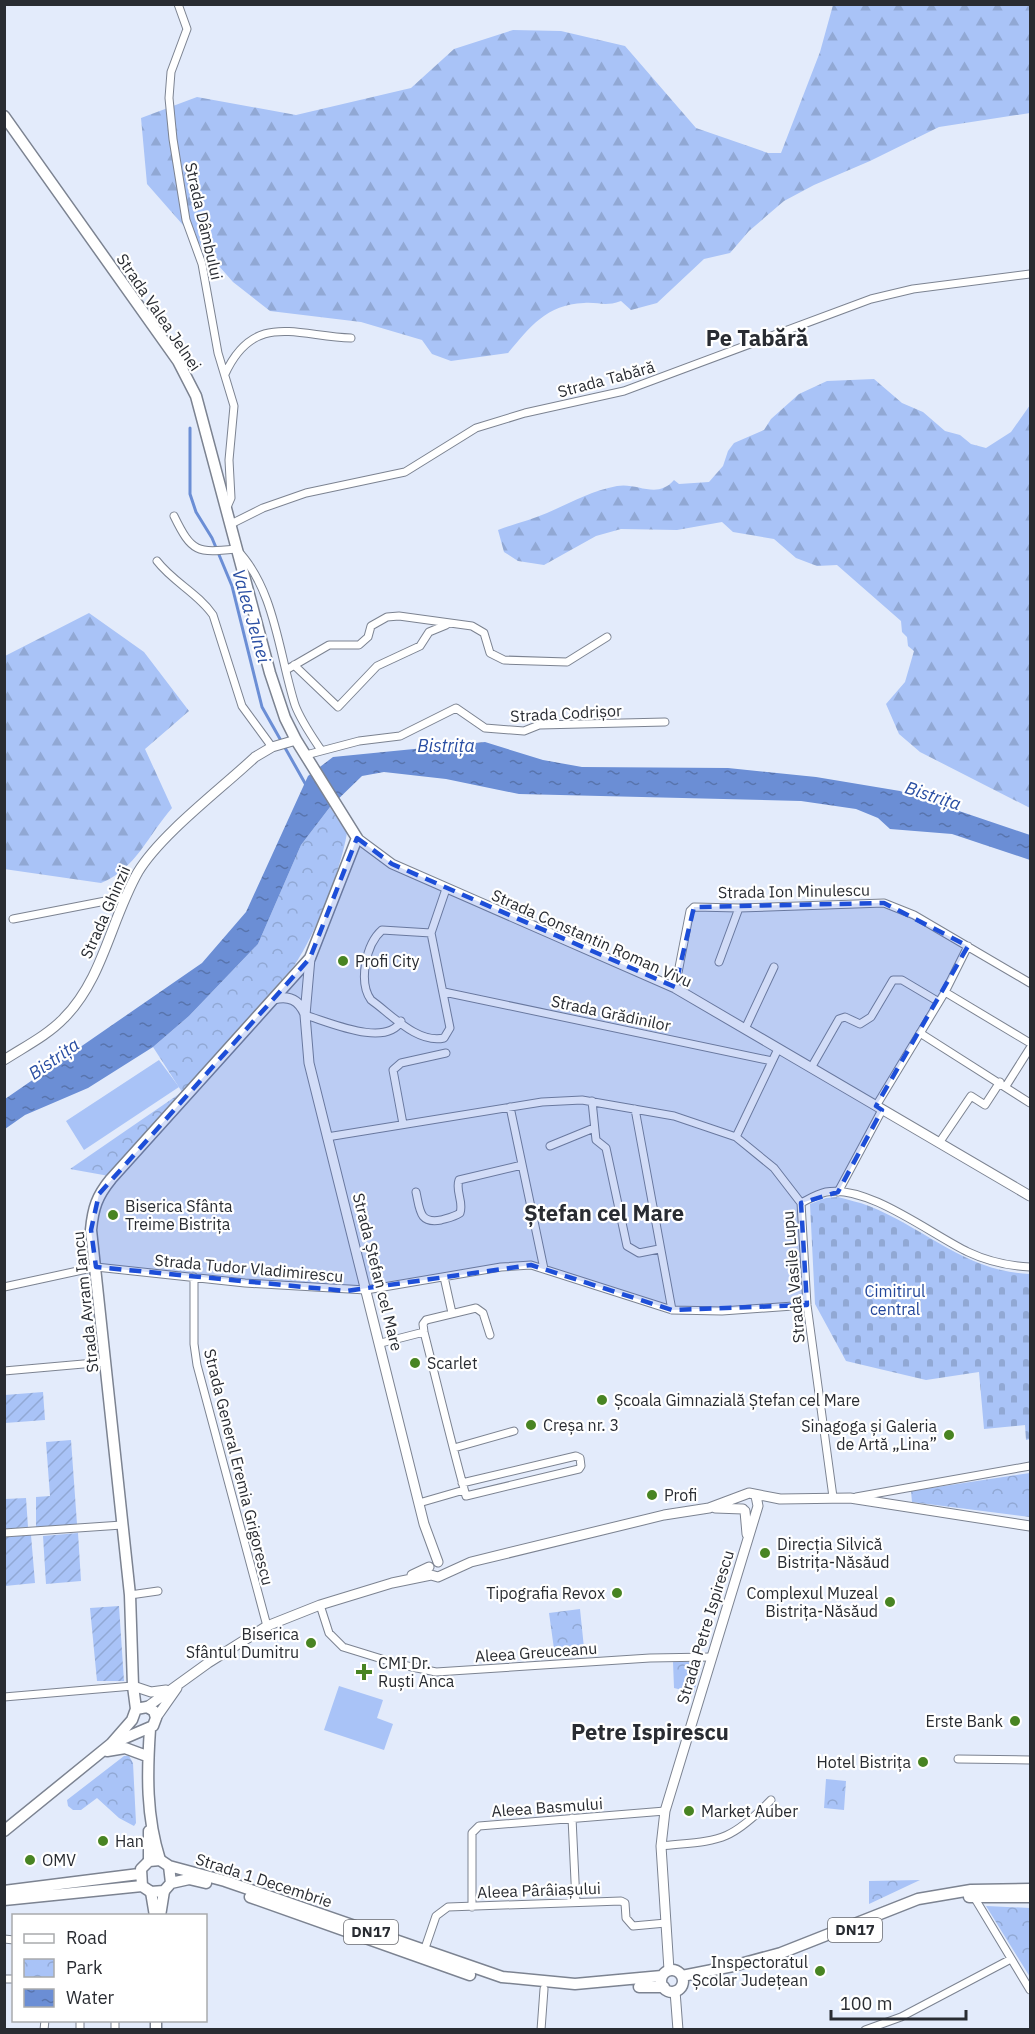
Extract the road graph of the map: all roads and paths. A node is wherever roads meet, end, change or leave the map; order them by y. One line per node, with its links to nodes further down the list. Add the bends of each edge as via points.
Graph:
1 (178, 4): 5 (street, Strada Dâmbului, via 186,29 171,72 169,98 175,161 186,220 202,264)
2 (4, 116): 6 (main road, Strada Valea Jelnei, via 178,361 196,396)
3 (1030, 274): 8 (street, Strada Tabără, via 913,289 871,299 624,391 484,426 405,472 306,493)
4 (351, 338): 5 (street, via 270,331 241,346)
5 (224, 374): 6 (street, Strada Dâmbului, via 234,406 229,460 231,498)
6 (226, 508): 8 (main road, Strada Valea Jelnei)
7 (174, 516): 9 (street, via 190,545 206,552)
8 (231, 524): 9 (main road, Strada Valea Jelnei)
9 (237, 549): 14 (street, via 248,560 264,595); 16 (main road, Strada Valea Jelnei, via 270,673)
10 (158, 561): 17 (street, via 213,615 242,706)
11 (446, 624): 12 (street, via 478,629 486,636 490,653 504,660 567,662); 13 (street, via 387,617 371,626 368,637 359,645 329,645); 13 (street, via 429,632 420,646 377,666 338,707)
12 (608, 637)
13 (294, 665): 14 (street)
14 (286, 670): 18 (street, via 301,719)
15 (665, 722): 18 (street, Strada Codrișor, via 539,725 510,731 485,728 456,708 400,736)
16 (293, 741): 17 (street, Strada Ghinzii); 19 (main road, Strada Valea Jelnei)
17 (274, 746): 22 (street, Strada Ghinzii, via 255,757 158,847 138,872)
18 (321, 750): 19 (street, Strada Codrișor)
19 (306, 755): 20 (main road, Strada Valea Jelnei)
20 (357, 838): 21 (street, Strada Constantin Roman Vivu, via 392,864); 27 (main road, Strada Ștefan cel Mare)
21 (446, 889): 25 (street); 31 (street, Strada Constantin Roman Vivu)
22 (126, 897): 24 (street); 44 (street, Strada Ghinzii, via 93,977 76,1004 46,1033)
23 (739, 908): 26 (street, Strada Ion Minulescu, via 884,903); 28 (street); 31 (street, Strada Ion Minulescu, via 692,908)
24 (13, 919)
25 (431, 933): 32 (street); 37 (street, via 382,930 370,944 366,992)
26 (969, 946): 30 (street, Strada Ion Minulescu); 33 (street)
27 (310, 958): 34 (main road, Strada Avram Iancu); 36 (street, Strada Ștefan cel Mare)
28 (719, 962)
29 (774, 967): 38 (street)
30 (1030, 983)
31 (675, 988): 38 (street, Strada Constantin Roman Vivu)
32 (444, 992): 37 (street, via 450,1028 444,1038 421,1037); 45 (street, Strada Grădinilor)
33 (945, 992): 35 (street); 40 (street)
34 (274, 999): 36 (street, via 297,1001); 65 (main road, Strada Avram Iancu, via 99,1194 93,1206 91,1230)
35 (939, 1002): 39 (street); 46 (street, via 902,980 893,980 868,1021 860,1024 845,1017 839,1019)
36 (305, 1015): 37 (street, via 382,1035 396,1029); 55 (street, Strada Ștefan cel Mare, via 309,1063)
37 (401, 1021)
38 (745, 1029): 42 (street, Strada Constantin Roman Vivu)
39 (920, 1033): 47 (street); 51 (street)
40 (1030, 1043)
41 (1030, 1048): 47 (street)
42 (778, 1049): 45 (street); 46 (street, Strada Constantin Roman Vivu)
43 (446, 1053): 53 (street, via 401,1064 393,1070)
44 (4, 1060)
45 (772, 1061): 56 (street)
46 (811, 1068): 51 (street, Strada Constantin Roman Vivu)
47 (1003, 1084): 49 (street); 57 (street, via 985,1105 971,1096)
48 (592, 1101): 50 (street, Strada Vasile Lupu); 52 (street, Strada Vasile Lupu); 54 (street)
49 (1030, 1102)
50 (510, 1107): 53 (street, Strada Vasile Lupu); 59 (street)
51 (879, 1108): 57 (street, Strada Constantin Roman Vivu); 61 (street)
52 (635, 1109): 56 (street, Strada Vasile Lupu, via 674,1116); 64 (street)
53 (403, 1124): 55 (street, Strada Vasile Lupu)
54 (594, 1128): 58 (street); 64 (street, via 596,1142 606,1148 627,1246 639,1253)
55 (327, 1137): 71 (street, Strada Ștefan cel Mare)
56 (736, 1137): 63 (street, Strada Vasile Lupu, via 774,1168)
57 (939, 1143): 62 (street, Strada Constantin Roman Vivu)
58 (550, 1146)
59 (522, 1165): 60 (street, via 459,1180 462,1208 453,1217 425,1220); 67 (street)
60 (416, 1192)
61 (838, 1192): 63 (street, via 825,1192); 66 (street, via 893,1210 971,1254)
62 (1030, 1196)
63 (801, 1203): 72 (street, Strada Vasile Lupu)
64 (659, 1249): 73 (street)
65 (96, 1267): 68 (street, Strada Tudor Vladimirescu); 70 (street, Strada Tudor Vladimirescu); 78 (main road, Strada Avram Iancu)
66 (1030, 1267)
67 (544, 1269): 69 (street, Strada Tudor Vladimirescu, via 531,1265 501,1267); 73 (street, Strada Tudor Vladimirescu)
68 (194, 1277): 71 (street, Strada Tudor Vladimirescu); 102 (street, Strada General Eremia Grigorescu, via 197,1365)
69 (444, 1277): 71 (street, Strada Tudor Vladimirescu); 74 (street)
70 (4, 1287)
71 (366, 1290): 77 (street, Strada Ștefan cel Mare)
72 (807, 1305): 73 (street, Strada Tudor Vladimirescu); 86 (street, Strada Vasile Lupu)
73 (672, 1310)
74 (452, 1313): 75 (street, via 426,1320); 76 (street, via 479,1308)
75 (424, 1332): 77 (street); 81 (street)
76 (490, 1335)
77 (381, 1343): 89 (street, Strada Ștefan cel Mare)
78 (106, 1362): 79 (street); 93 (main road, Strada Avram Iancu)
79 (4, 1371)
80 (514, 1431): 81 (street)
81 (454, 1448): 83 (street)
82 (1030, 1466): 87 (street)
83 (463, 1487): 83 (street, via 469,1497 579,1468 582,1462 576,1456); 89 (street)
84 (756, 1496): 85 (street, via 749,1493); 88 (street); 91 (street)
85 (742, 1497): 90 (street); 92 (street, via 740,1505)
86 (832, 1497): 87 (street); 88 (street)
87 (850, 1498): 94 (street)
88 (780, 1499): 91 (street)
89 (419, 1503): 98 (street, Strada Ștefan cel Mare)
90 (710, 1508): 92 (street); 97 (street, via 652,1518)
91 (758, 1508): 92 (street); 96 (street, Strada Petre Ispirescu)
92 (744, 1510): 96 (street, Strada Petre Ispirescu)
93 (122, 1525): 95 (street); 100 (main road, Strada Avram Iancu)
94 (1030, 1526)
95 (4, 1533)
96 (747, 1540): 103 (street, Strada Petre Ispirescu)
97 (468, 1563): 98 (street); 98 (street, Strada Ștefan cel Mare, via 442,1575 444,1568)
98 (434, 1567): 101 (street)
99 (158, 1591): 100 (street)
100 (130, 1595): 105 (main road, Strada Avram Iancu)
101 (320, 1605): 102 (street); 103 (street, Aleea Greuceanu, via 329,1633 343,1647 435,1671)
102 (267, 1626): 104 (street)
103 (711, 1657): 115 (street, Strada Petre Ispirescu)
104 (175, 1687): 105 (street, via 152,1692); 107 (street); 108 (street)
105 (133, 1688): 106 (street); 107 (main road, Strada Avram Iancu)
106 (4, 1697)
107 (143, 1708): 108 (main road, Strada Avram Iancu, via 154,1711); 109 (main road)
108 (156, 1718): 109 (main road)
109 (139, 1728): 110 (main road); 111 (main road)
110 (97, 1757): 111 (main road, via 118,1748 131,1749); 117 (main road)
111 (146, 1759): 119 (main road, via 150,1822)
112 (958, 1759): 113 (street)
113 (1030, 1760)
114 (771, 1800): 118 (street, via 742,1827 717,1841)
115 (665, 1811): 116 (street, Aleea Basmului); 118 (street, Strada Petre Ispirescu)
116 (572, 1818): 130 (street); 131 (street, Aleea Basmului, via 475,1828)
117 (4, 1831)
118 (661, 1846): 134 (street, Strada Petre Ispirescu)
119 (159, 1862): 120 (main road); 122 (main road); 135 (main road, Strada 1 Decembrie / DN17, via 225,1881)
120 (139, 1874): 123 (main road); 124 (main road)
121 (4, 1885): 123 (main road)
122 (168, 1887): 124 (main road, DN17); 133 (main road); 139 (main road, Strada 1 Decembrie / DN17, via 189,1880 223,1887 484,1980)
123 (20, 1889): 126 (main road)
124 (146, 1889): 129 (main road, DN17); 132 (main road)
125 (1030, 1889): 138 (main road, DN17, via 971,1890 918,1899 781,1953)
126 (4, 1891)
127 (974, 1897): 128 (main road, DN17); 136 (street); 138 (main road, DN17, via 919,1905 782,1959)
128 (1030, 1897)
129 (4, 1900)
130 (576, 1902): 131 (street, Aleea Pârâiașului); 134 (street, Aleea Pârâiașului, via 621,1901 633,1926)
131 (472, 1907): 135 (street, Aleea Pârâiașului, via 448,1907 439,1912)
132 (153, 1914)
133 (161, 1914)
134 (666, 1923): 137 (street, Strada Petre Ispirescu)
135 (424, 1951): 137 (main road, Strada 1 Decembrie / DN17, via 513,1979 575,1984)
136 (1011, 1959): 140 (street); 143 (street, via 901,2017)
137 (665, 1978): 138 (main road, Strada 1 Decembrie / DN17); 138 (main road, Strada 1 Decembrie / DN17, via 675,1970); 139 (main road, Strada 1 Decembrie / DN17, via 575,1991)
138 (680, 1983): 142 (street)
139 (544, 1989): 141 (street)
140 (1030, 1990)
141 (541, 2030)
142 (678, 2030)
143 (865, 2030)

